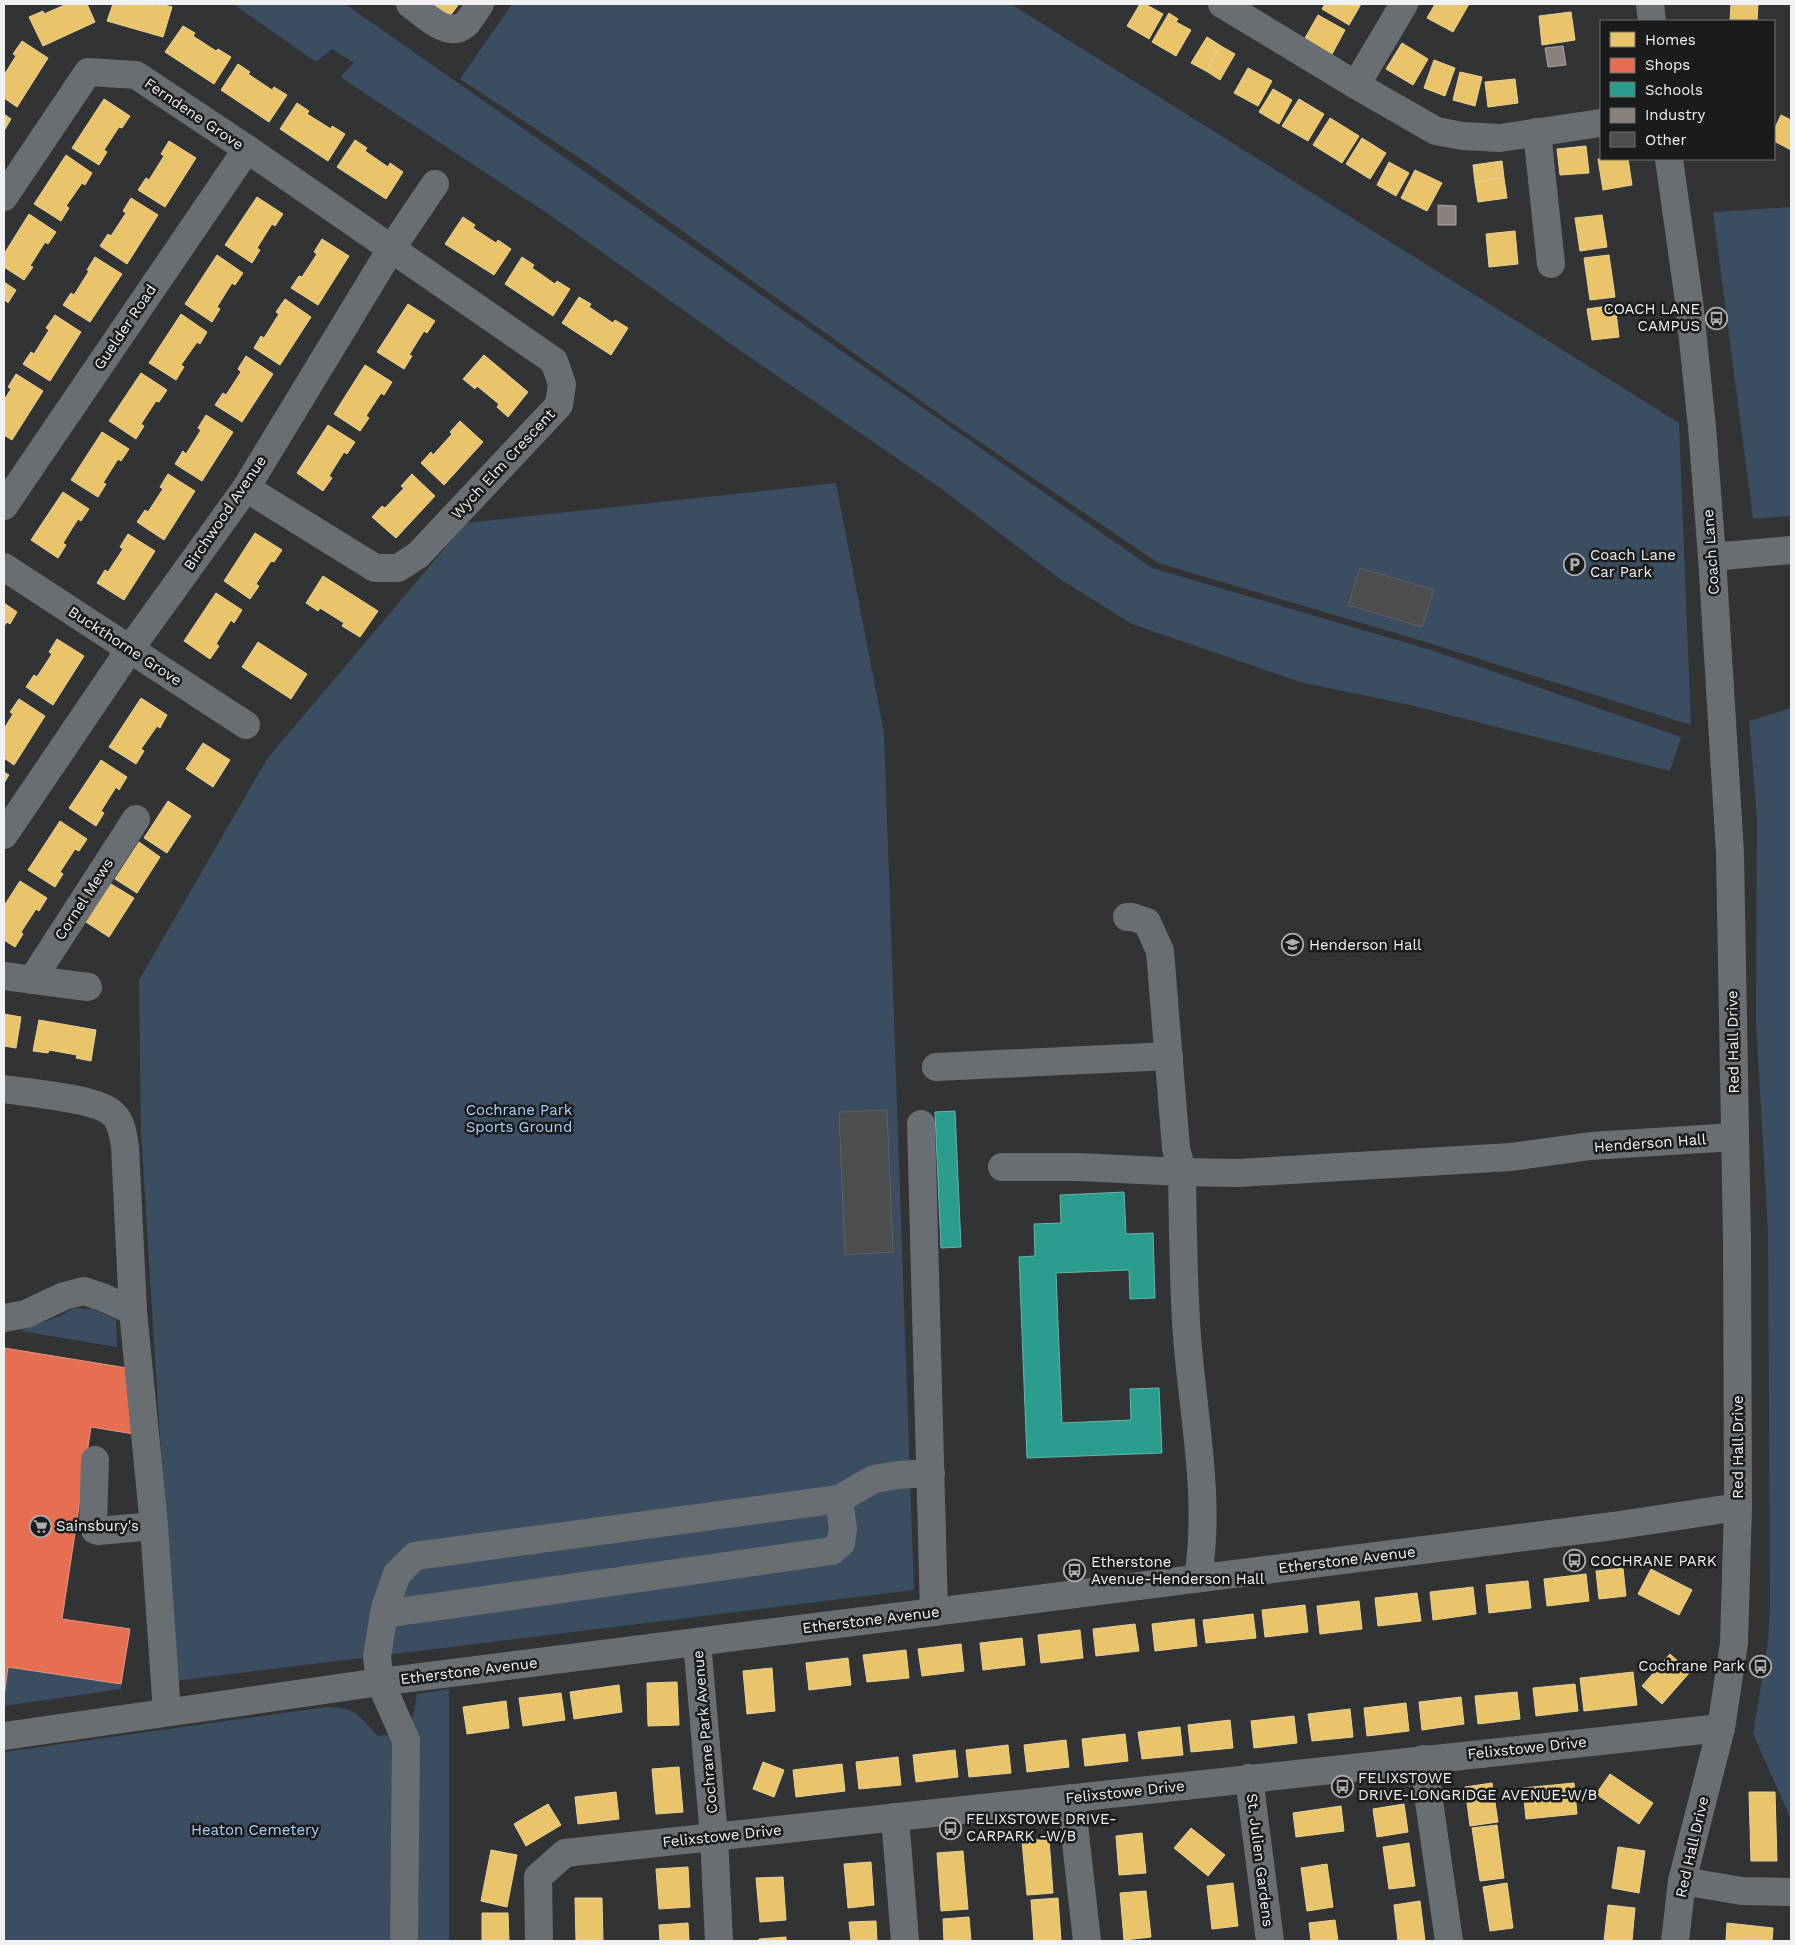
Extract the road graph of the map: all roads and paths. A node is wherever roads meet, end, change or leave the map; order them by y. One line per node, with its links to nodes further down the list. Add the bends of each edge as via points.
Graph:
1 (410, 4): 2 (street, via 449,29 466,24)
2 (480, 4)
3 (1222, 4): 7 (street)
4 (1404, 4): 7 (street)
5 (1650, 4): 6 (street)
6 (1652, 20)
7 (1356, 86): 9 (street, via 1436,132 1500,138)
8 (1600, 122): 9 (street)
9 (1537, 132): 15 (street)
10 (247, 149): 13 (street, Ferndene Grove, via 136,75 88,72); 14 (street, Ferndene Grove); 17 (street, Guelder Road)
11 (1669, 160): 19 (street, Coach Lane, via 1693,340)
12 (435, 184): 14 (street, Birchwood Avenue)
13 (4, 197)
14 (391, 248): 16 (street, Birchwood Avenue); 16 (street, Wych Elm Crescent, via 554,361 562,384 559,405 418,555 398,568 375,568)
15 (1551, 264)
16 (246, 488): 21 (street, Birchwood Avenue)
17 (4, 506)
18 (1791, 550): 19 (street)
19 (1712, 557): 26 (street, Coach Lane, via 1730,853)
20 (4, 567): 21 (street, Buckthorne Grove)
21 (130, 649): 22 (street, Buckthorne Grove); 24 (street, Birchwood Avenue)
22 (246, 725)
23 (136, 819): 28 (street, Cornel Mews)
24 (4, 835)
25 (1126, 917): 30 (street, via 1146,922 1160,951)
26 (1731, 946): 34 (street, Red Hall Drive)
27 (4, 976): 28 (street)
28 (32, 980): 29 (street)
29 (88, 987)
30 (1169, 1056): 31 (street); 36 (street, via 1176,1148)
31 (936, 1067)
32 (4, 1089): 37 (street, via 98,1104 114,1114 122,1128 125,1146)
33 (921, 1124): 40 (street)
34 (1734, 1137): 36 (street, Henderson Hall, via 1591,1146 1512,1157 1238,1173); 42 (street, Red Hall Drive)
35 (1002, 1167): 36 (street, Henderson Hall)
36 (1182, 1172): 44 (street, via 1187,1335 1202,1480 1203,1549)
37 (133, 1312): 38 (street, via 84,1291 64,1296 26,1314); 43 (street)
38 (4, 1318)
39 (95, 1460): 43 (street, via 95,1530)
40 (930, 1474): 41 (street, via 874,1479); 45 (street)
41 (839, 1499): 46 (street, via 415,1556 397,1574); 46 (street, via 843,1529 841,1543 832,1552)
42 (1738, 1508): 44 (street, Etherstone Avenue); 50 (street, Red Hall Drive, via 1734,1643)
43 (154, 1526): 49 (street)
44 (1198, 1578): 45 (street, Etherstone Avenue)
45 (934, 1612): 47 (street, Etherstone Avenue)
46 (384, 1614): 48 (street, via 377,1656)
47 (697, 1642): 48 (street, Etherstone Avenue); 56 (street, Cochrane Park Avenue)
48 (380, 1682): 49 (street, Etherstone Avenue); 59 (street, via 406,1740)
49 (168, 1712): 51 (street, Etherstone Avenue)
50 (1721, 1728): 52 (street, Felixstowe Drive); 57 (street, Red Hall Drive)
51 (4, 1736)
52 (1423, 1759): 53 (street, Felixstowe Drive); 65 (street)
53 (1249, 1778): 54 (street, Felixstowe Drive); 64 (street, St. Julien Gardens)
54 (1071, 1798): 55 (street, Felixstowe Drive); 63 (street)
55 (895, 1817): 56 (street, Felixstowe Drive); 62 (street)
56 (714, 1837): 60 (street, Felixstowe Drive, via 565,1853 538,1877); 61 (street, Cochrane Park Avenue)
57 (1682, 1881): 58 (street, via 1742,1891); 66 (street, Red Hall Drive)
58 (1791, 1892)
59 (404, 1941)
60 (540, 1941)
61 (720, 1941)
62 (905, 1941)
63 (1087, 1941)
64 (1270, 1941)
65 (1449, 1941)
66 (1675, 1941)

